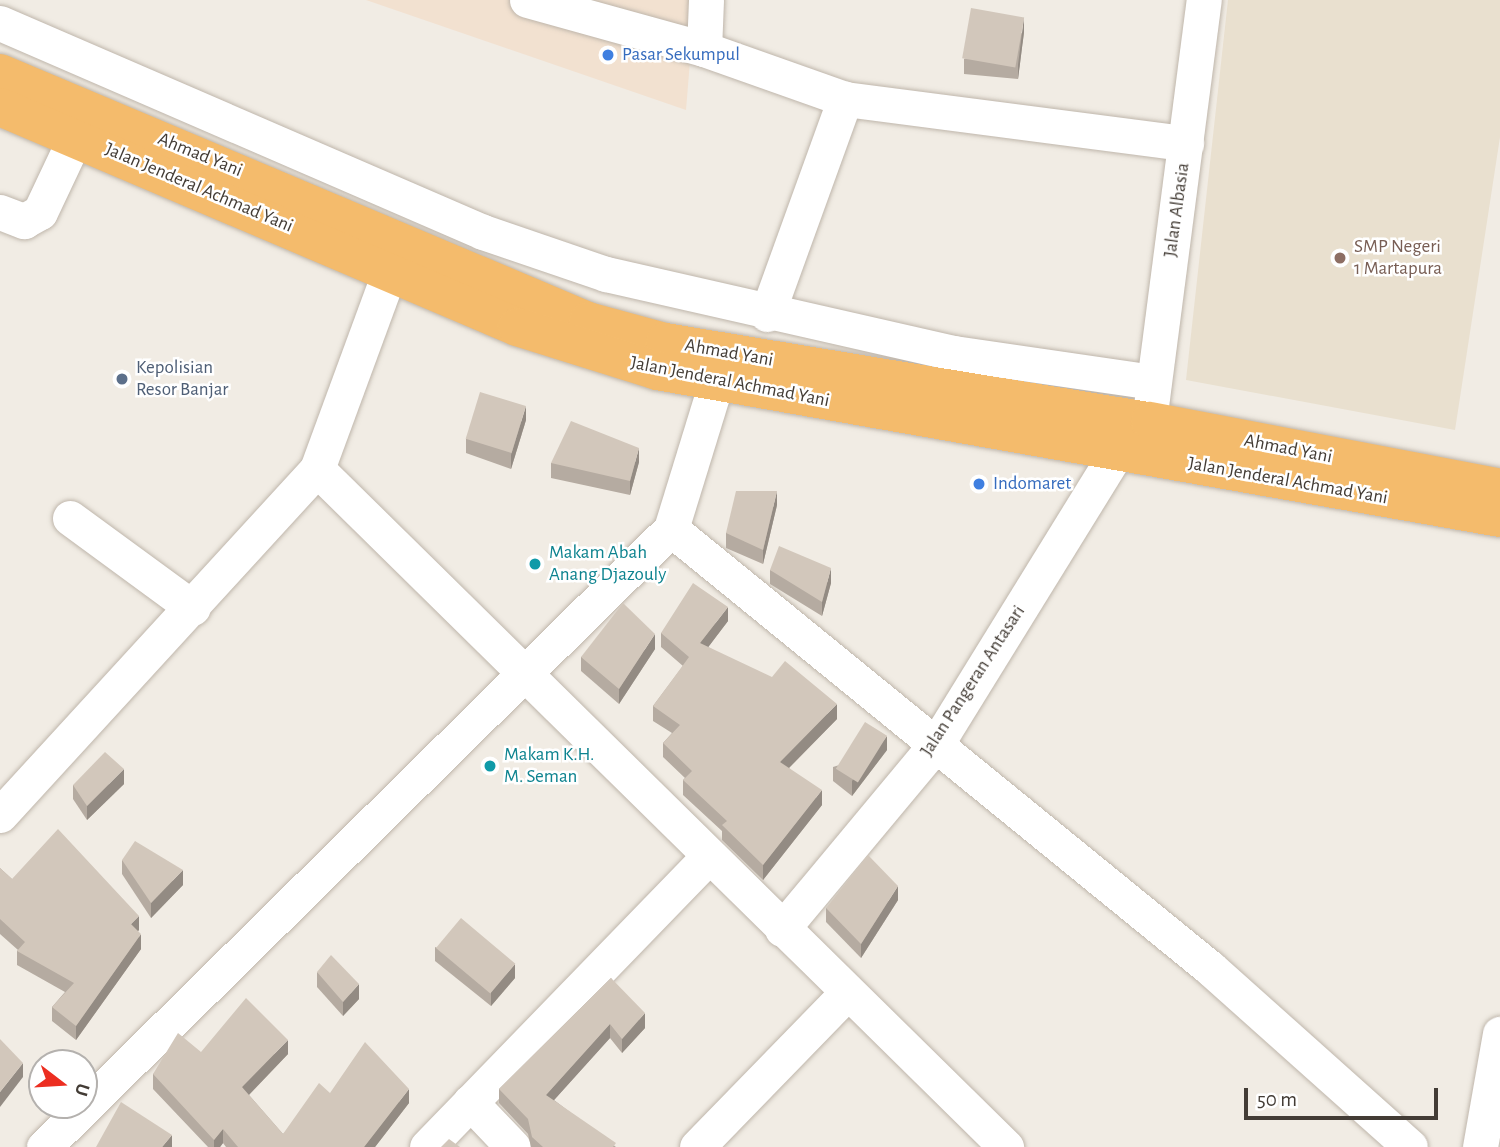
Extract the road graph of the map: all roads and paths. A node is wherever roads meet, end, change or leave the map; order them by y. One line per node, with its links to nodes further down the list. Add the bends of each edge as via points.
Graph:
1 (527, 0): 4 (street)
2 (706, 0): 6 (street)
3 (1204, 0): 11 (street, Jalan Albasia)
4 (610, 10): 6 (street)
5 (0, 23): 14 (street, via 484,232)
6 (704, 49): 8 (street)
7 (0, 73): 16 (highway, Ahmad Yani)
8 (845, 99): 11 (street); 15 (street)
9 (0, 107): 10 (highway, Jalan Jenderal Achmad Yani)
10 (76, 136): 12 (street, via 40,212 24,221); 13 (highway, Jalan Jenderal Achmad Yani)
11 (1186, 143): 18 (street, Jalan Albasia)
12 (0, 212)
13 (390, 271): 19 (highway, Jalan Jenderal Achmad Yani, via 517,327); 24 (street)
14 (606, 274): 15 (street); 16 (street)
15 (767, 314): 17 (street)
16 (588, 321): 20 (highway, Ahmad Yani)
17 (985, 358): 18 (street); 21 (street)
18 (1153, 382): 22 (street, Jalan Albasia)
19 (716, 383): 20 (highway, Jalan Jenderal Achmad Yani); 28 (street)
20 (879, 394): 21 (highway, Ahmad Yani); 23 (highway, Jalan Jenderal Achmad Yani)
21 (976, 395): 22 (highway, Ahmad Yani)
22 (1150, 421): 25 (highway, Ahmad Yani)
23 (1117, 451): 27 (highway, Jalan Jenderal Achmad Yani); 31 (street, Jalan Pangeran Antasari)
24 (317, 469): 29 (street); 30 (street)
25 (1500, 488)
26 (70, 518): 29 (street)
27 (1500, 518)
28 (671, 529): 30 (street); 31 (street)
29 (193, 608): 32 (street)
30 (522, 674): 33 (street); 38 (street)
31 (937, 743): 34 (street, Jalan Pangeran Antasari); 43 (street, via 1210,968)
32 (5, 800)
33 (708, 857): 34 (street); 37 (street)
34 (782, 929): 35 (street)
35 (847, 993): 41 (street); 42 (street)
36 (1500, 1034): 44 (street)
37 (470, 1102): 39 (street); 40 (street)
38 (44, 1147)
39 (426, 1147)
40 (513, 1147)
41 (697, 1147)
42 (1006, 1147)
43 (1410, 1147)
44 (1480, 1147)

